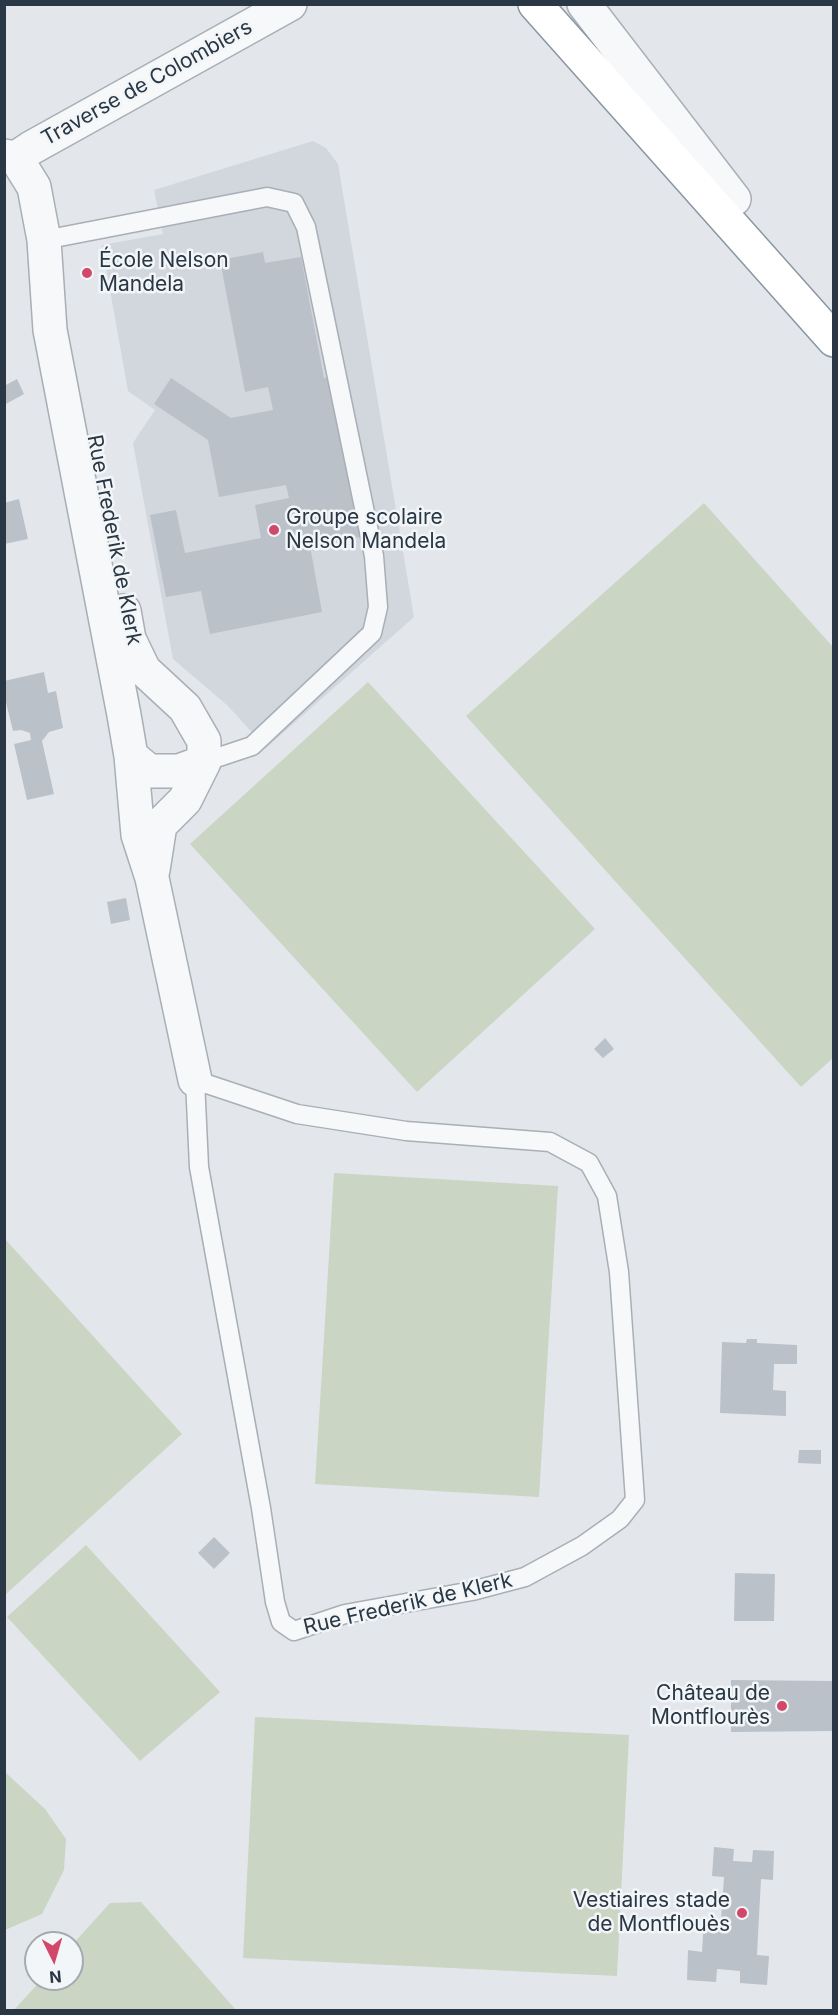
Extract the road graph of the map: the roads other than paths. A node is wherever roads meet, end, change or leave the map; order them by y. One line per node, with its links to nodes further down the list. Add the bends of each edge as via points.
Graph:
1 (290, 4): 5 (street, Traverse de Colombiers)
2 (535, 4): 9 (highway)
3 (563, 4): 6 (highway)
4 (584, 4): 6 (street)
5 (10, 157): 7 (street, Rue Frederik de Klerk, via 34,187)
6 (734, 198): 8 (highway)
7 (44, 240): 10 (street, Rue Frederik de Klerk, via 50,330); 11 (street, Rue Frederik de Klerk, via 70,315 129,639 144,670 185,708 204,741); 11 (lane, via 267,197 294,203 306,227 374,556 378,607 372,633 252,746)
8 (834, 311)
9 (834, 340)
10 (131, 756): 11 (street, via 150,771 179,771); 12 (street, Rue Frederik de Klerk, via 138,835)
11 (204, 762): 12 (street, Rue Frederik de Klerk, via 185,800 160,825)
12 (152, 878): 13 (street, Rue Frederik de Klerk)
13 (195, 1080): 13 (lane, Rue Frederik de Klerk, via 199,1167 281,1622 294,1631 345,1614 472,1591 525,1577 582,1546 620,1519 634,1500 619,1272 607,1196 589,1163 550,1142 406,1131 297,1114)

